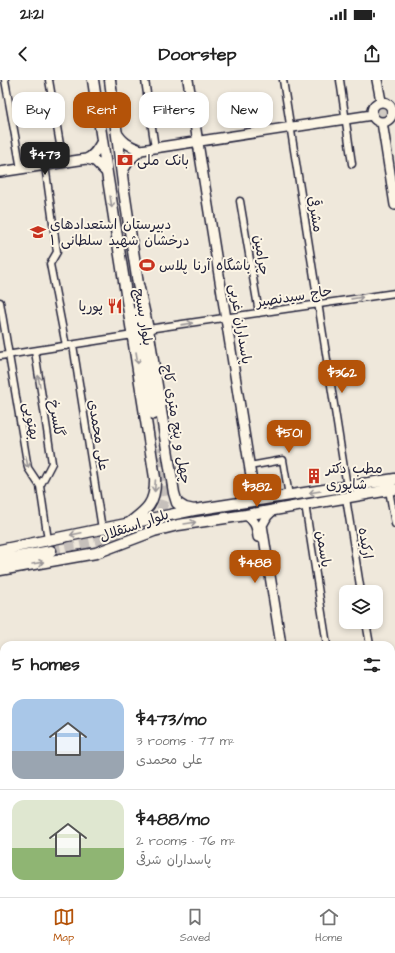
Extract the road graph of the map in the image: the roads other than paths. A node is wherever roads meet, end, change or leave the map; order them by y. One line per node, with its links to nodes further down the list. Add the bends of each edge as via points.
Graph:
1 (5, 80): 25 (street)
2 (49, 80): 22 (street)
3 (94, 80): 17 (main road, بلوار بسیج)
4 (110, 80): 16 (main road, بلوار بسیج)
5 (145, 80): 19 (street)
6 (188, 80): 18 (street, پاسداران غربی)
7 (283, 80): 15 (street, مشرقی)
8 (340, 80): 13 (street)
9 (377, 80): 10 (street)
10 (381, 101): 11 (street, via 389,104); 12 (street, via 373,106)
11 (394, 111): 14 (street, via 390,118)
12 (372, 115): 13 (street); 14 (street)
13 (346, 119): 15 (street); 23 (street)
14 (382, 122): 30 (street)
15 (290, 128): 18 (street); 34 (street, مشرقی)
16 (115, 130): 20 (street, via 127,145); 28 (main road, بلوار بسیج)
17 (102, 141): 21 (street, via 96,151); 27 (main road, بلوار بسیج)
18 (198, 142): 19 (street); 36 (street, پاسداران غربی)
19 (155, 148): 20 (street)
20 (141, 150): 28 (street, via 127,162)
21 (86, 159): 22 (street); 27 (street, via 94,161)
22 (63, 162): 24 (street)
23 (352, 164)
24 (45, 165): 25 (street); 40 (street, via 57,252 50,264)
25 (21, 169): 26 (street)
26 (0, 172)
27 (107, 174): 38 (main road, بلوار بسیج, one-way to 38)
28 (122, 178): 31 (main road, بلوار بسیج)
29 (240, 201): 35 (street, چرامین)
30 (395, 205)
31 (138, 284): 37 (main road, چهل و پنج متری کاج); 44 (main road, via 136,295)
32 (395, 293): 34 (street, حاج سیدنصیر, one-way to 32)
33 (0, 302): 42 (street, بهتویی)
34 (318, 304): 35 (street, حاج سیدنصیر); 48 (street, مشرقی)
35 (259, 313): 36 (street, حاج سیدنصیر)
36 (226, 318): 37 (street, حاج سیدنصیر, one-way to 36); 45 (street, پاسداران غربی)
37 (148, 329): 44 (main road, چهل و پنج متری کاج)
38 (133, 335): 39 (street); 44 (main road, بلوار بسیج, one-way to 44)
39 (73, 345): 40 (street); 60 (street, علی محمدی)
40 (66, 346): 41 (street)
41 (35, 351): 42 (street); 47 (street, گلسرخ, one-way to 41, via 52,463)
42 (9, 355): 43 (street); 47 (street, بهتویی, one-way to 47, via 28,468)
43 (0, 356)
44 (159, 450): 54 (main road, چهل و پنج متری کاج, via 177,503); 57 (main road, بلوار بسیج, one-way to 57, via 153,499 149,507)
45 (249, 466): 50 (street, via 282,460); 52 (street, پاسداران غربی)
46 (395, 479): 48 (main road, بلوار استقلال)
47 (40, 486): 61 (street, بهتویی)
48 (347, 487): 50 (main road, بلوار استقلال, one-way to 50)
49 (392, 490): 51 (main road, بلوار استقلال); 58 (street)
50 (289, 496): 52 (main road, بلوار استقلال)
51 (346, 498): 53 (main road, بلوار استقلال); 68 (street, ارکیده)
52 (255, 501): 54 (main road, بلوار استقلال)
53 (305, 504): 55 (main road, بلوار استقلال); 72 (street, یاسمن)
54 (194, 510): 57 (main road, بلوار استقلال)
55 (273, 510): 56 (main road, بلوار استقلال); 59 (street)
56 (246, 515): 59 (street); 67 (main road, بلوار استقلال, one-way to 56, via 96,553 154,531 178,525)
57 (128, 524): 60 (main road, بلوار استقلال)
58 (395, 524)
59 (259, 526): 70 (street); 71 (street)
60 (102, 529): 61 (main road, بلوار استقلال, one-way to 61)
61 (48, 540): 62 (main road, بلوار استقلال)
62 (28, 543): 63 (main road); 64 (main road)
63 (0, 544)
64 (0, 550)
65 (51, 551): 66 (main road)
66 (0, 560)
67 (0, 570)
68 (360, 585)
69 (367, 629): 73 (street)
70 (274, 641)
71 (280, 641)
72 (326, 641)
73 (369, 641)

